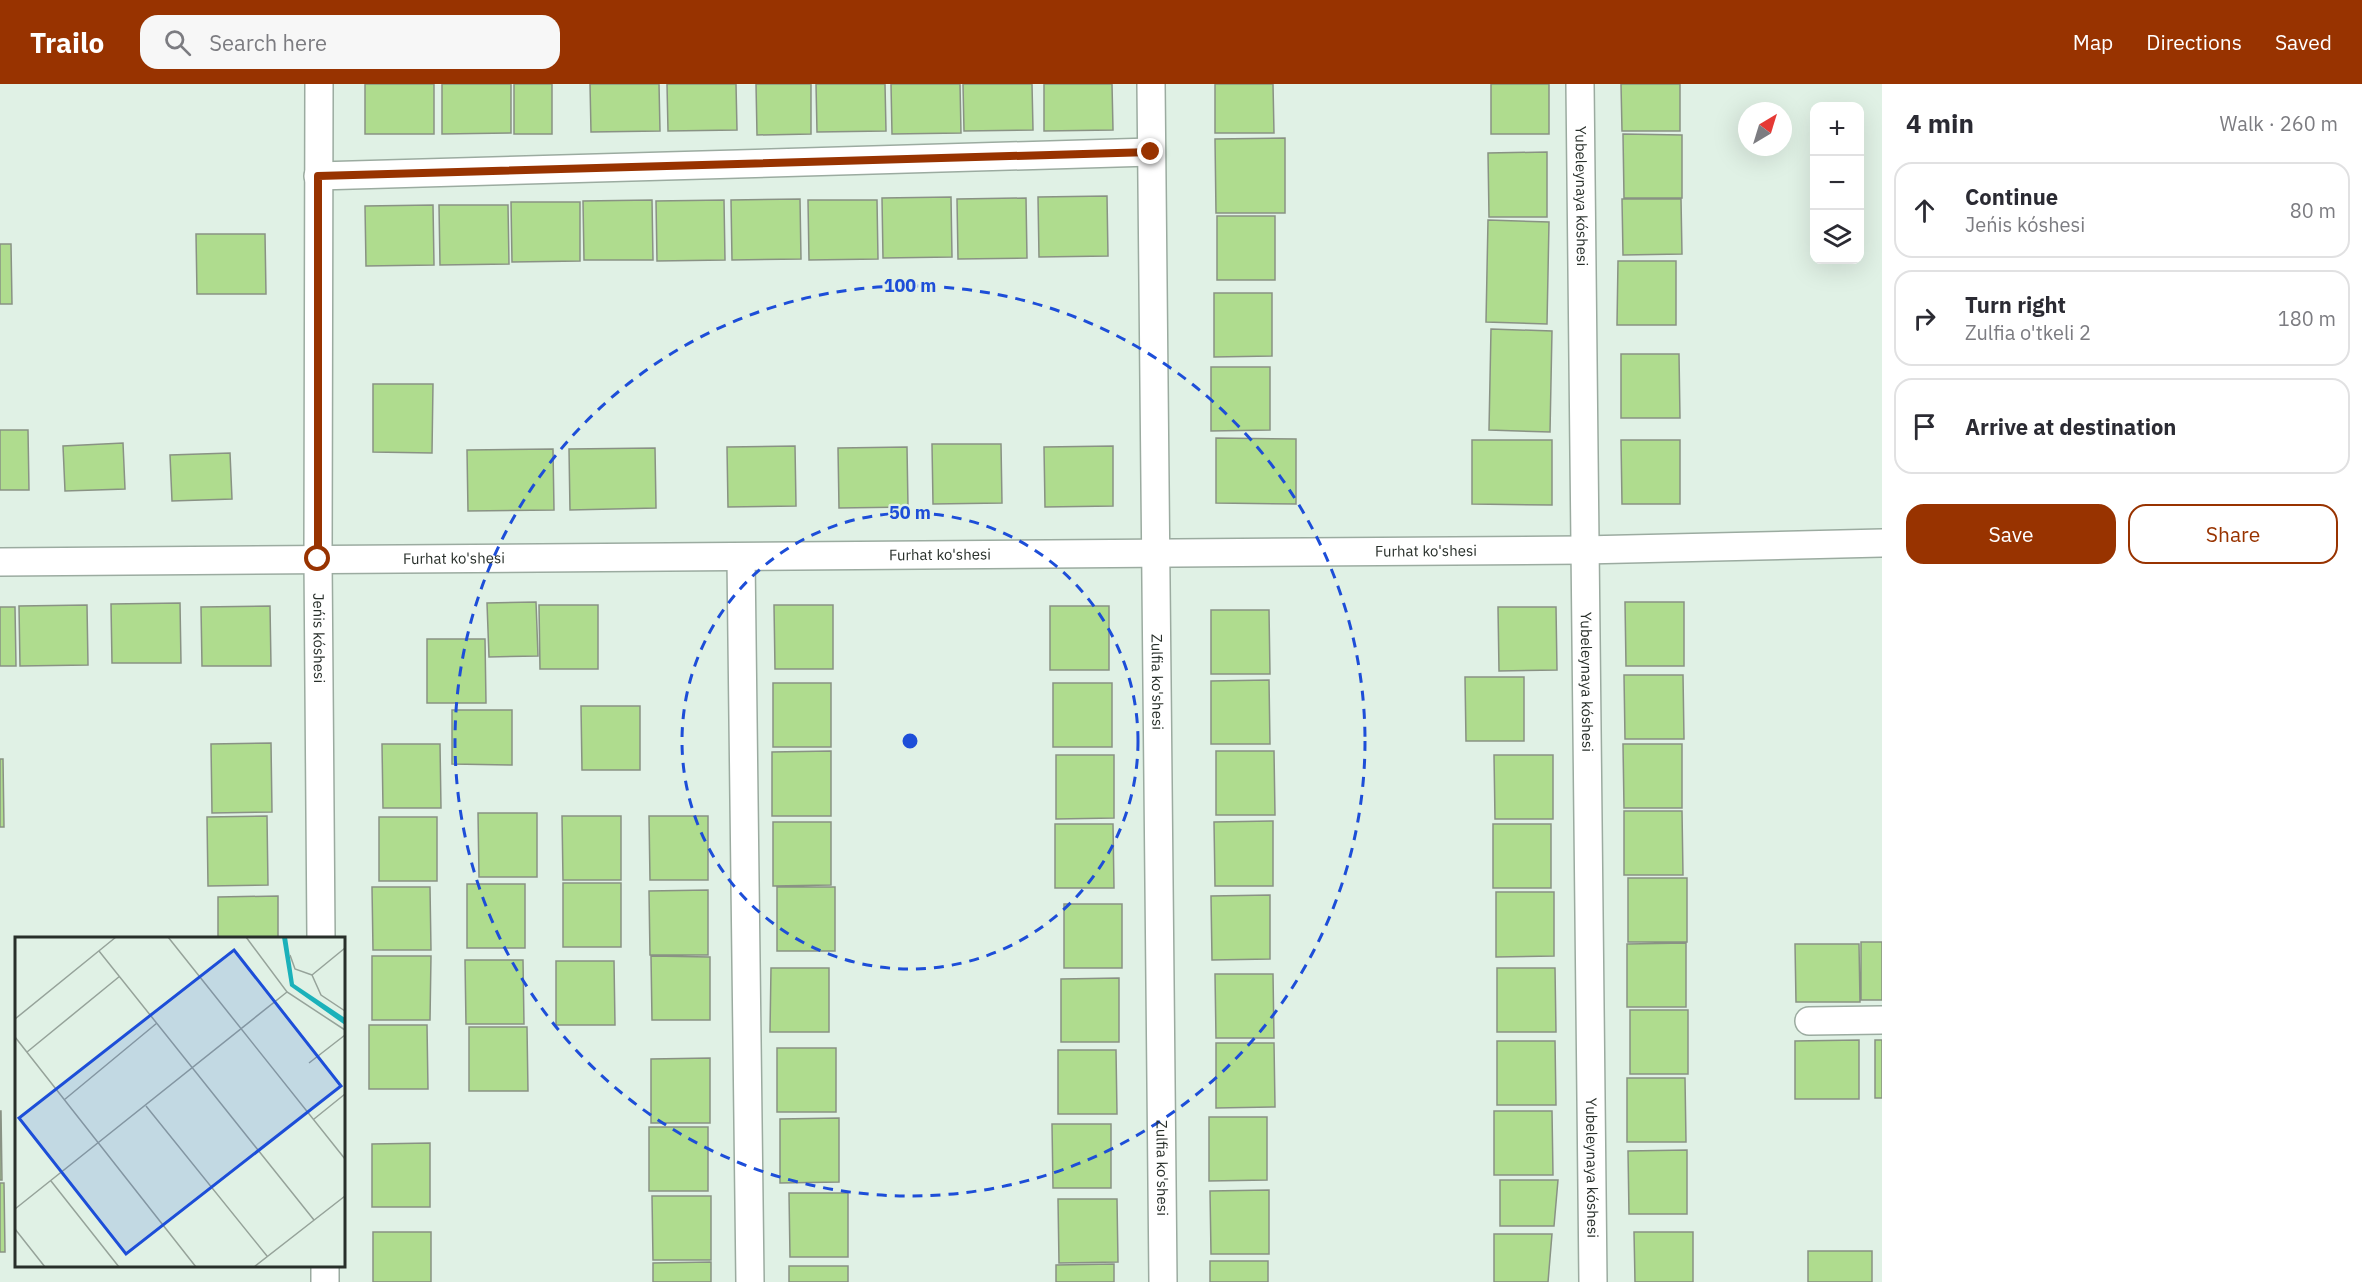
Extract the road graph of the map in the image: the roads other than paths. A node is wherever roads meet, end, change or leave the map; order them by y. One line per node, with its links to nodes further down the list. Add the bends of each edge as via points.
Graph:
1 (319, 84): 5 (street, Jeńis kóshesi)
2 (1151, 84): 4 (street, Zulfia ko'shesi)
3 (1580, 84): 7 (street, Yubeleynaya kóshesi)
4 (1151, 152): 5 (street); 8 (street, Zulfia ko'shesi)
5 (318, 176): 10 (street, Jeńis kóshesi)
6 (1882, 543): 7 (street, Furhat ko'shesi)
7 (1583, 550): 8 (street, Furhat ko'shesi); 17 (street, Yubeleynaya kóshesi)
8 (1156, 553): 9 (street, Furhat ko'shesi); 16 (street, Zulfia ko'shesi)
9 (741, 558): 10 (street, Furhat ko'shesi); 15 (street)
10 (318, 559): 11 (street, Furhat ko'shesi); 12 (street, Jeńis kóshesi)
11 (0, 562)
12 (321, 937)
13 (1882, 1020): 14 (street)
14 (1809, 1021)
15 (750, 1282)
16 (1163, 1282)
17 (1593, 1282)

